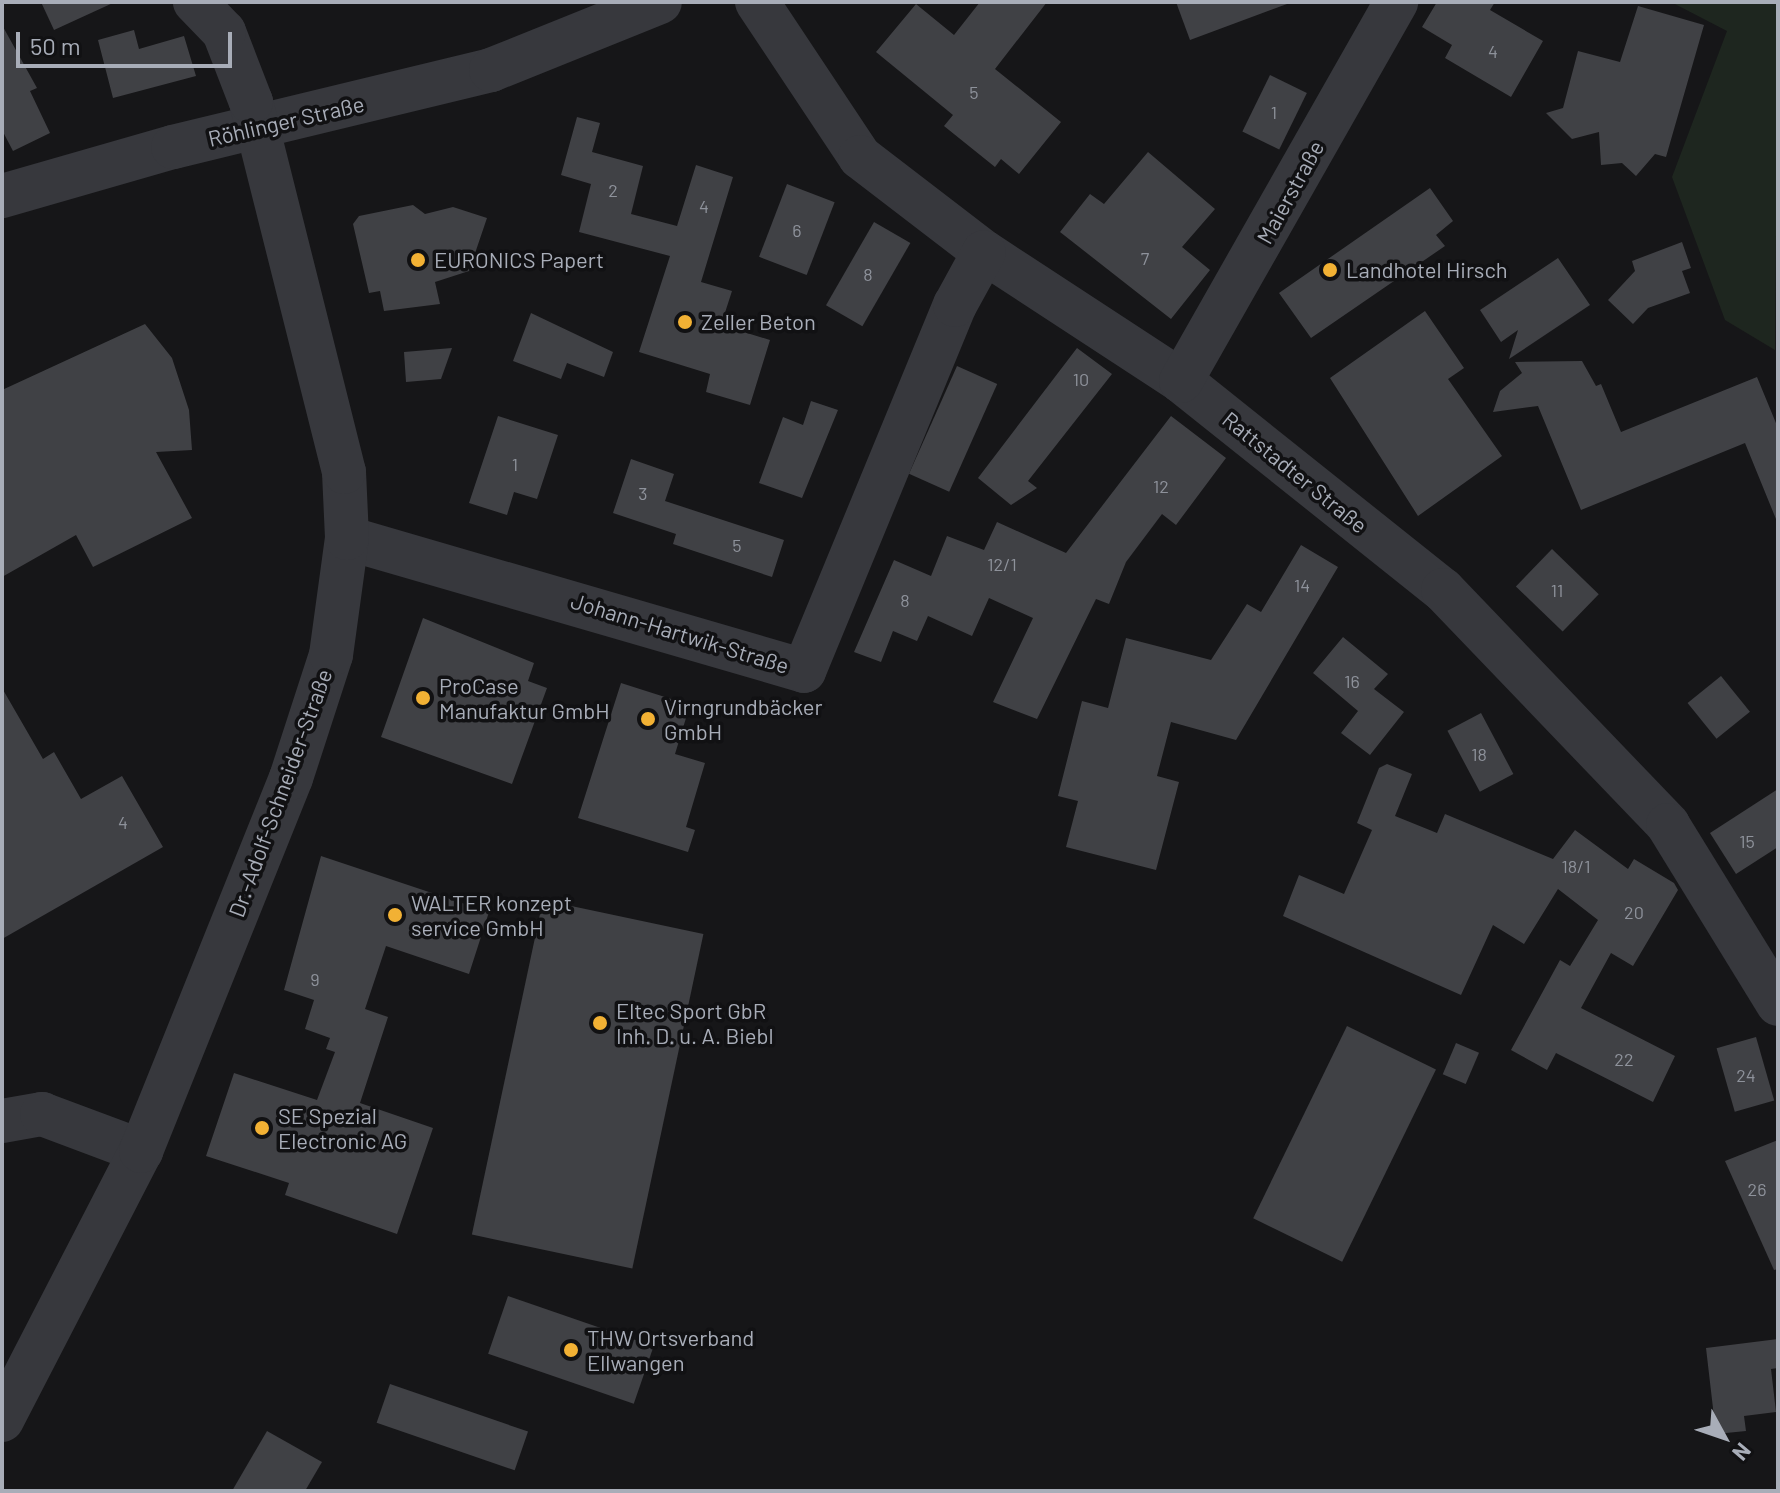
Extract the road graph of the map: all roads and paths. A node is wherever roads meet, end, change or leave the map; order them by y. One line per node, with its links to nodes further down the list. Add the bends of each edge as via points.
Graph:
1 (195, 2): 5 (street, Dr.-Adolf-Schneider-Straße, via 224,32)
2 (660, 2): 5 (street, Röhlinger Straße, via 491,70)
3 (757, 2): 7 (street, Rattstadter Straße, via 860,157)
4 (1396, 2): 8 (street, Maierstraße)
5 (257, 128): 6 (street, Röhlinger Straße); 9 (street, Dr.-Adolf-Schneider-Straße, via 344,472)
6 (2, 196)
7 (984, 252): 8 (street, Rattstadter Straße); 9 (street, Johann-Hartwik-Straße, via 955,305 804,671)
8 (1181, 381): 10 (street, Rattstadter Straße, via 1443,590 1657,814)
9 (347, 538): 12 (street, Dr.-Adolf-Schneider-Straße, via 331,655 291,778)
10 (1778, 1004)
11 (2, 1121): 12 (street, via 42,1114)
12 (141, 1151): 13 (street, Dr.-Adolf-Schneider-Straße)
13 (2, 1420)

